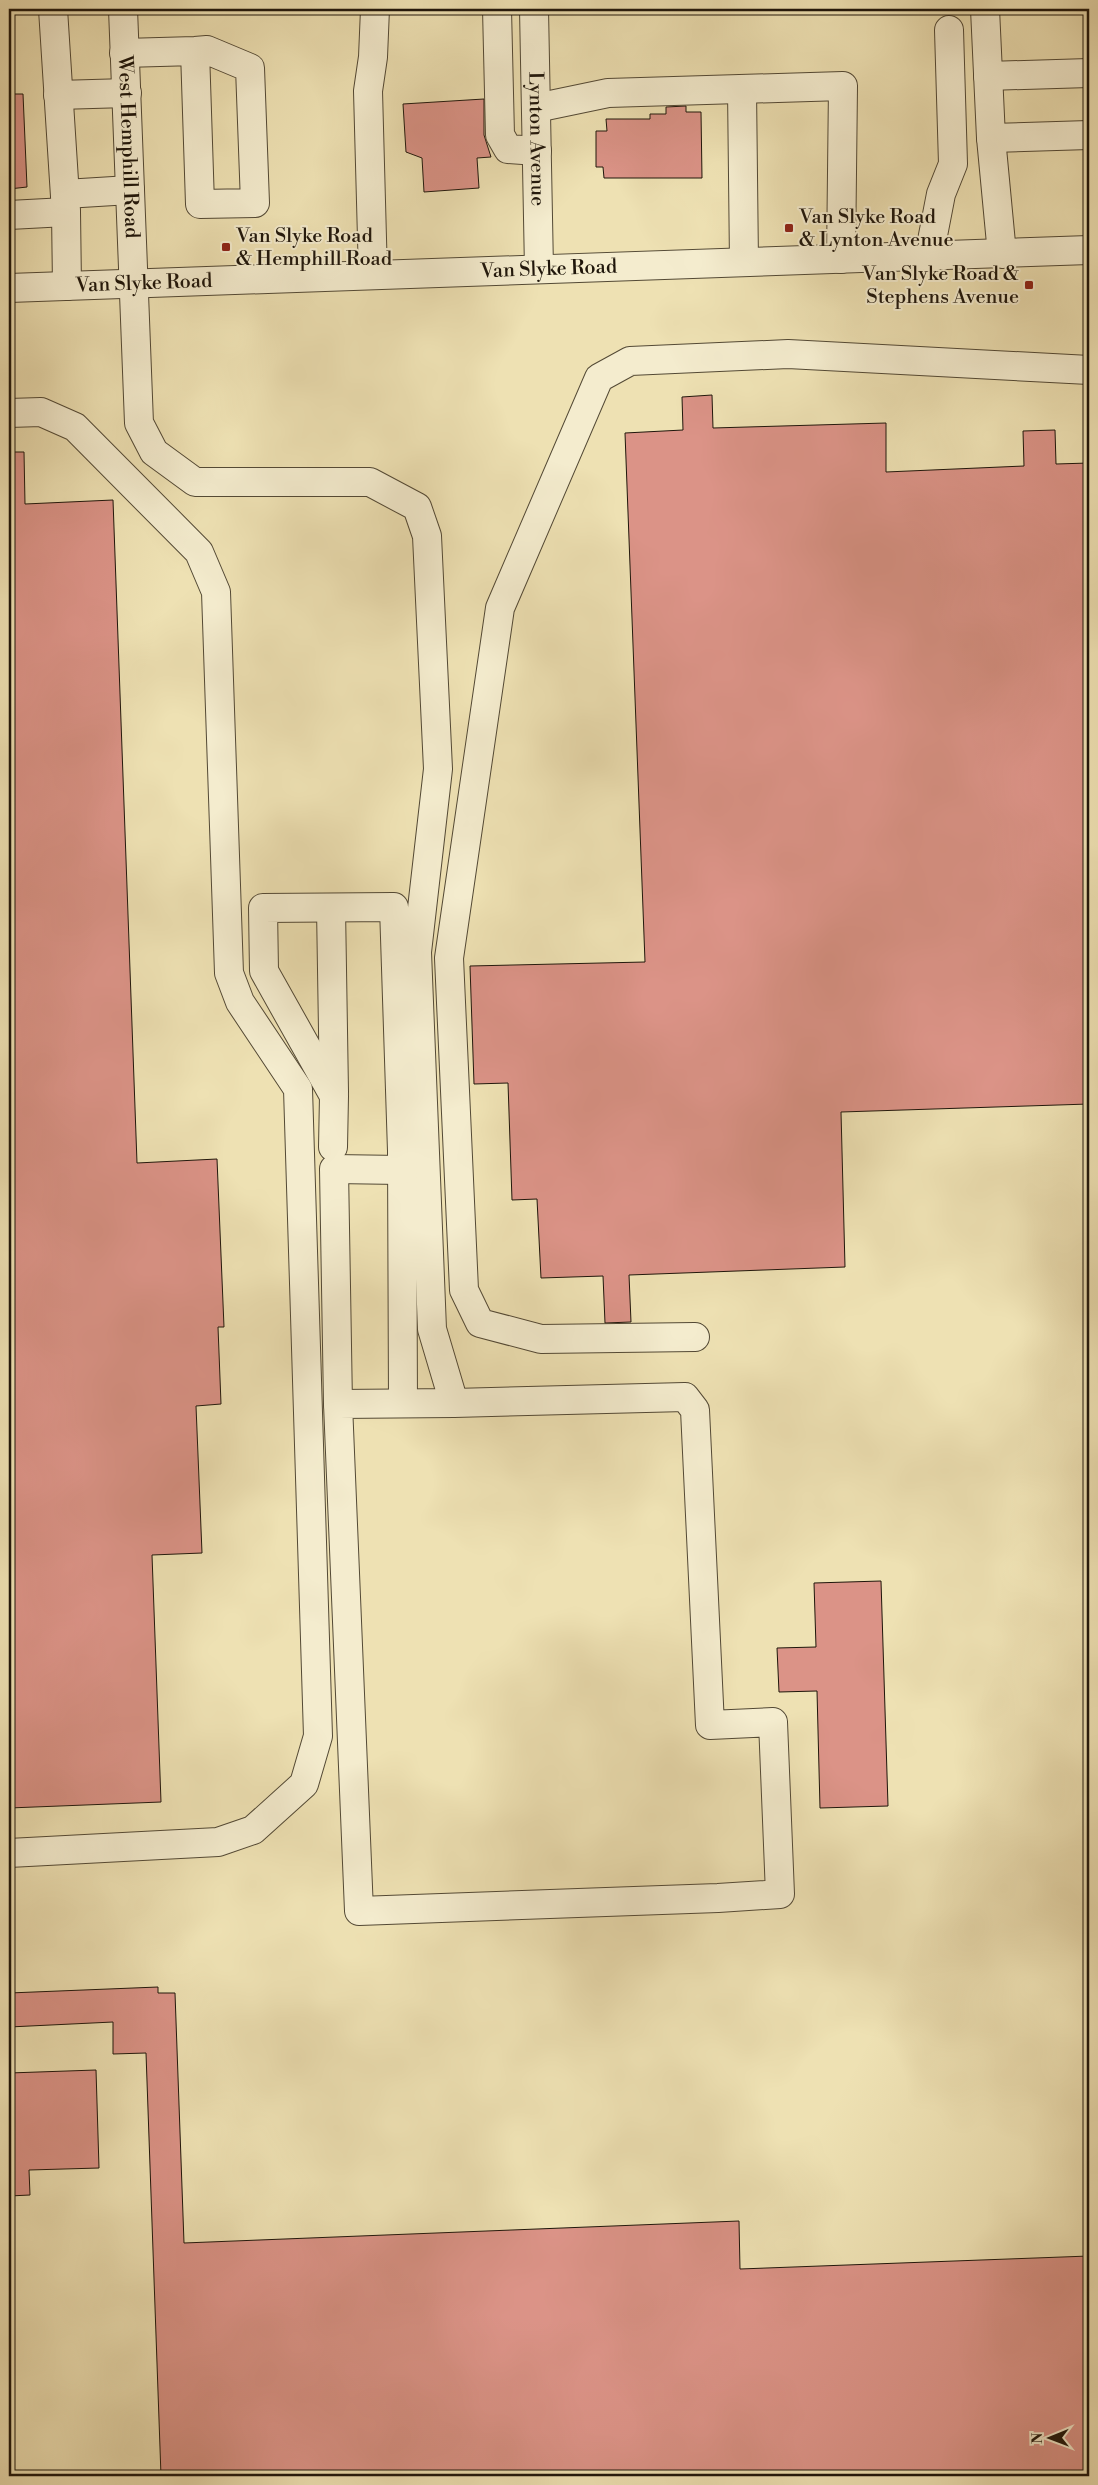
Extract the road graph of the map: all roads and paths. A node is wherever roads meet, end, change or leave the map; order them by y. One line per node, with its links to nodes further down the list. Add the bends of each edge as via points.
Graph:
1 (53, 9): 14 (street)
2 (123, 9): 9 (street, West Hemphill Road)
3 (374, 9): 28 (street, via 373,57 368,91)
4 (497, 9): 18 (street, via 500,135 508,149)
5 (534, 9): 15 (street, Lynton Avenue)
6 (985, 9): 11 (street)
7 (949, 30): 24 (street, via 953,164 942,194)
8 (195, 51): 8 (street, via 206,50 250,68 256,203 200,204); 9 (street)
9 (124, 53): 13 (street, West Hemphill Road)
10 (1089, 73): 11 (street)
11 (988, 76): 17 (street)
12 (742, 89): 15 (street, via 608,93); 25 (street, via 843,86); 26 (street)
13 (127, 93): 14 (street); 19 (street, West Hemphill Road)
14 (58, 95): 20 (street)
15 (536, 108): 18 (street, Lynton Avenue)
16 (1089, 134): 17 (street)
17 (991, 138): 23 (street)
18 (537, 151): 27 (street, Lynton Avenue)
19 (130, 190): 20 (street); 29 (street, West Hemphill Road)
20 (65, 203): 21 (street); 30 (street)
21 (9, 215)
22 (1089, 250): 23 (street, Van Slyke Road)
23 (1002, 254): 24 (street, Van Slyke Road)
24 (930, 256): 25 (street, Van Slyke Road)
25 (841, 259): 26 (street, Van Slyke Road)
26 (744, 262): 27 (street, Van Slyke Road)
27 (539, 269): 28 (street, Van Slyke Road)
28 (373, 275): 29 (street, Van Slyke Road)
29 (134, 283): 30 (street, Van Slyke Road); 40 (street, West Hemphill Road, via 139,423 154,452 195,482 370,482 417,507 427,536 438,770 417,952 432,1329)
30 (68, 286): 31 (street, Van Slyke Road)
31 (9, 288)
32 (1089, 370): 38 (street, via 788,354 630,362 599,378 500,608 449,958 464,1290 480,1322 541,1339)
33 (9, 413): 42 (street, via 41,412 75,427 199,552 216,592 229,973 240,1002 298,1089 318,1736 304,1784 254,1830 218,1842)
34 (331, 908): 35 (street); 35 (street, via 263,908 263,935 264,970); 37 (street, via 394,907)
35 (334, 1096): 36 (street)
36 (334, 1147)
37 (401, 1170): 39 (street); 41 (street, via 334,1169)
38 (694, 1337)
39 (403, 1403): 40 (street); 41 (street)
40 (454, 1403): 41 (street, via 685,1397 695,1410 710,1725 773,1722 780,1894 359,1911)
41 (338, 1404)
42 (9, 1853)

